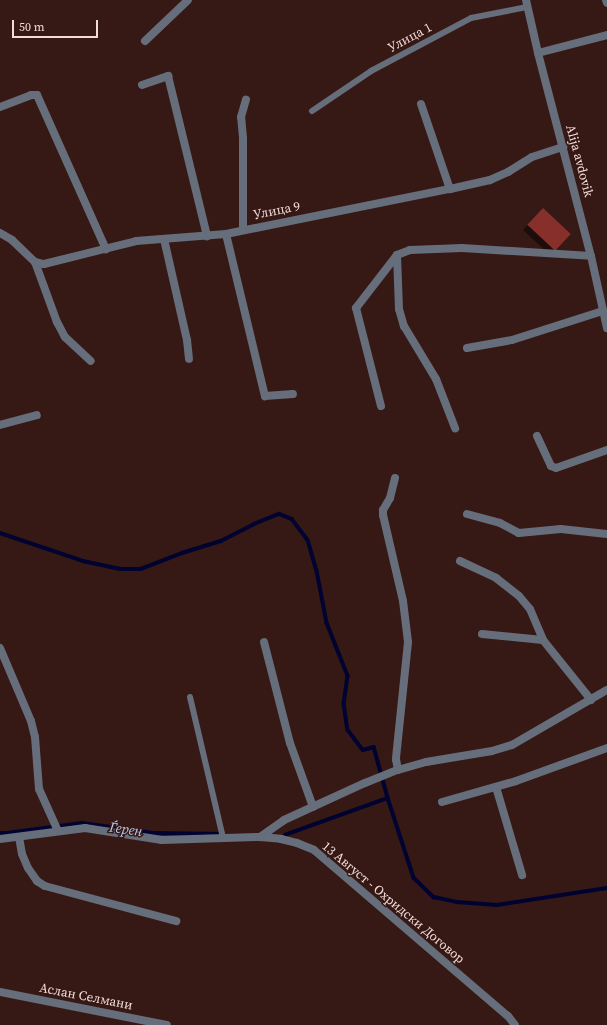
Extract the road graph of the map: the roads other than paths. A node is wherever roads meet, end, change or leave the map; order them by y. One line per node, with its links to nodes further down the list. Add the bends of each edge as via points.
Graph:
1 (188, 0): 6 (street)
2 (606, 0): 4 (street)
3 (526, 3): 7 (street, Alija avdovik); 12 (lane, Улица 1, via 471,18 371,71)
4 (607, 3)
5 (607, 35): 7 (street)
6 (145, 41)
7 (538, 53): 13 (street, Alija avdovik)
8 (142, 85): 18 (street, via 168,76)
9 (246, 100): 15 (street, via 241,117)
10 (421, 104): 14 (street)
11 (0, 107): 20 (street, via 37,95)
12 (312, 111)
13 (563, 147): 14 (street, Улица 9, via 532,157 490,180); 22 (street, Alija avdovik)
14 (450, 189): 15 (street, Улица 9)
15 (243, 230): 17 (street, Улица 9)
16 (0, 233): 23 (street, via 12,240)
17 (226, 234): 18 (street, Улица 9); 29 (street, via 265,396)
18 (207, 236): 19 (street, Улица 9)
19 (164, 239): 20 (street, Улица 9, via 136,241); 27 (street, via 187,340)
20 (106, 249): 23 (street, Улица 9, via 44,264)
21 (397, 255): 22 (street, via 410,250 462,248); 30 (street, via 356,308); 33 (street, via 399,309 404,326 436,379)
22 (591, 256): 24 (street, Alija avdovik)
23 (35, 262): 28 (street, via 65,337)
24 (603, 311): 25 (street, Alija avdovik); 26 (street, via 512,340)
25 (607, 328)
26 (467, 348)
27 (189, 360)
28 (91, 361)
29 (293, 394)
30 (381, 406)
31 (37, 415): 32 (street)
32 (0, 425)
33 (455, 428)
34 (537, 436): 35 (street, via 551,466 556,468)
35 (607, 450)
36 (395, 478): 48 (street, via 383,515 403,601 408,642 396,759)
37 (467, 514): 38 (street, via 500,523 519,533 561,529)
38 (607, 534)
39 (460, 561): 41 (street, via 496,578 519,596 530,610)
40 (482, 634): 41 (street)
41 (543, 640): 46 (street)
42 (264, 642): 51 (street, via 290,743)
43 (0, 648): 52 (street, via 31,721 35,737 39,789)
44 (607, 690): 46 (street)
45 (190, 697): 55 (lane)
46 (591, 700): 48 (street, via 512,745)
47 (607, 748): 49 (street)
48 (398, 770): 51 (street)
49 (496, 787): 50 (street); 57 (street)
50 (442, 802)
51 (312, 807): 54 (street, via 284,820)
52 (58, 831): 53 (street, 13 Август - Охридски Договор); 55 (street, 13 Август - Охридски Договор, via 85,828 162,840)
53 (19, 837): 56 (street, 13 Август - Охридски Договор); 58 (street, via 28,868 37,881 45,886)
54 (260, 837): 55 (street, 13 Август - Охридски Договор); 61 (street, 13 Август - Охридски Договор, via 281,839 314,850 508,1016)
55 (223, 838)
56 (0, 839)
57 (522, 875)
58 (176, 921)
59 (0, 992): 60 (street, Аслан Селмани)
60 (167, 1025)
61 (515, 1025)

